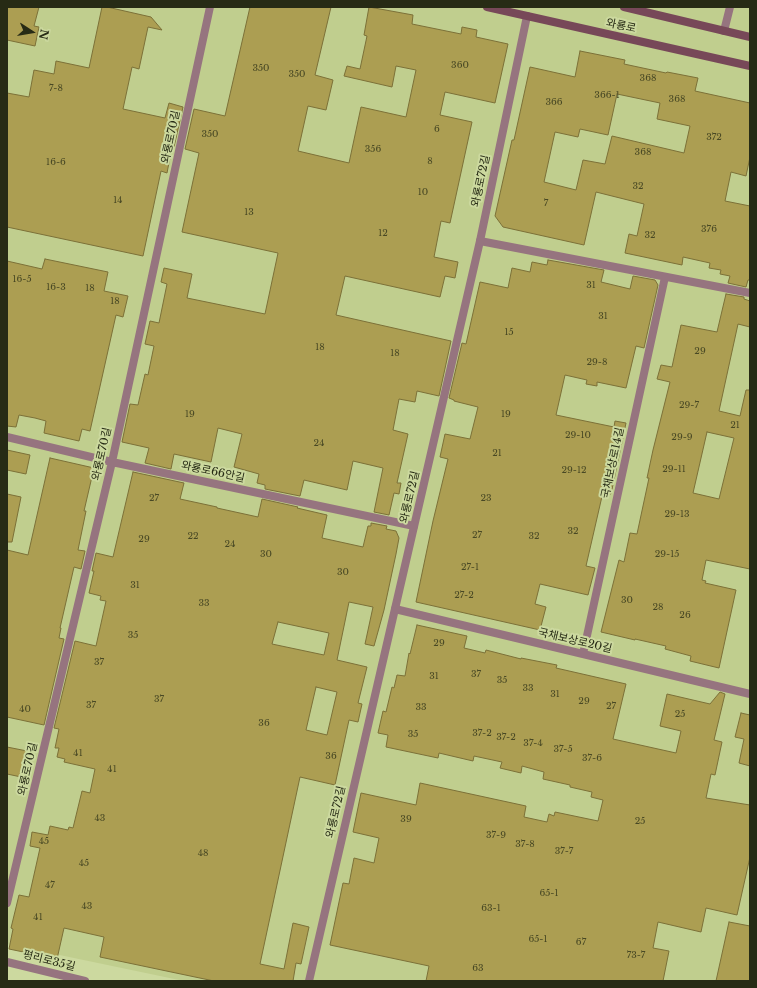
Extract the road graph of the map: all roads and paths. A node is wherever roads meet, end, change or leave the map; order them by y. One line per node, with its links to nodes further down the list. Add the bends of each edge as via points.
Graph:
1 (210, 7): 13 (street, 와룡로70길)
2 (487, 7): 5 (main road, 와룡로)
3 (624, 7): 6 (main road, 와룡로)
4 (730, 7): 6 (street)
5 (527, 16): 8 (main road, 와룡로); 9 (street, 와룡로72길)
6 (724, 31): 7 (main road, 와룡로)
7 (750, 37)
8 (750, 66)
9 (480, 240): 10 (street); 14 (street, 와룡로72길)
10 (665, 277): 11 (street); 16 (street, 국채보상로14길)
11 (750, 293)
12 (7, 438): 13 (street, 와룡로66안길)
13 (112, 462): 14 (street, 와룡로66안길); 18 (street, 와룡로70길)
14 (414, 526): 15 (street, 와룡로72길)
15 (395, 609): 16 (street, 국채보상로20길); 21 (street, 와룡로72길)
16 (583, 654): 17 (street, 국채보상로20길)
17 (750, 694)
18 (7, 903)
19 (7, 962): 20 (street, 평리로35길)
20 (86, 981)
21 (309, 981)

